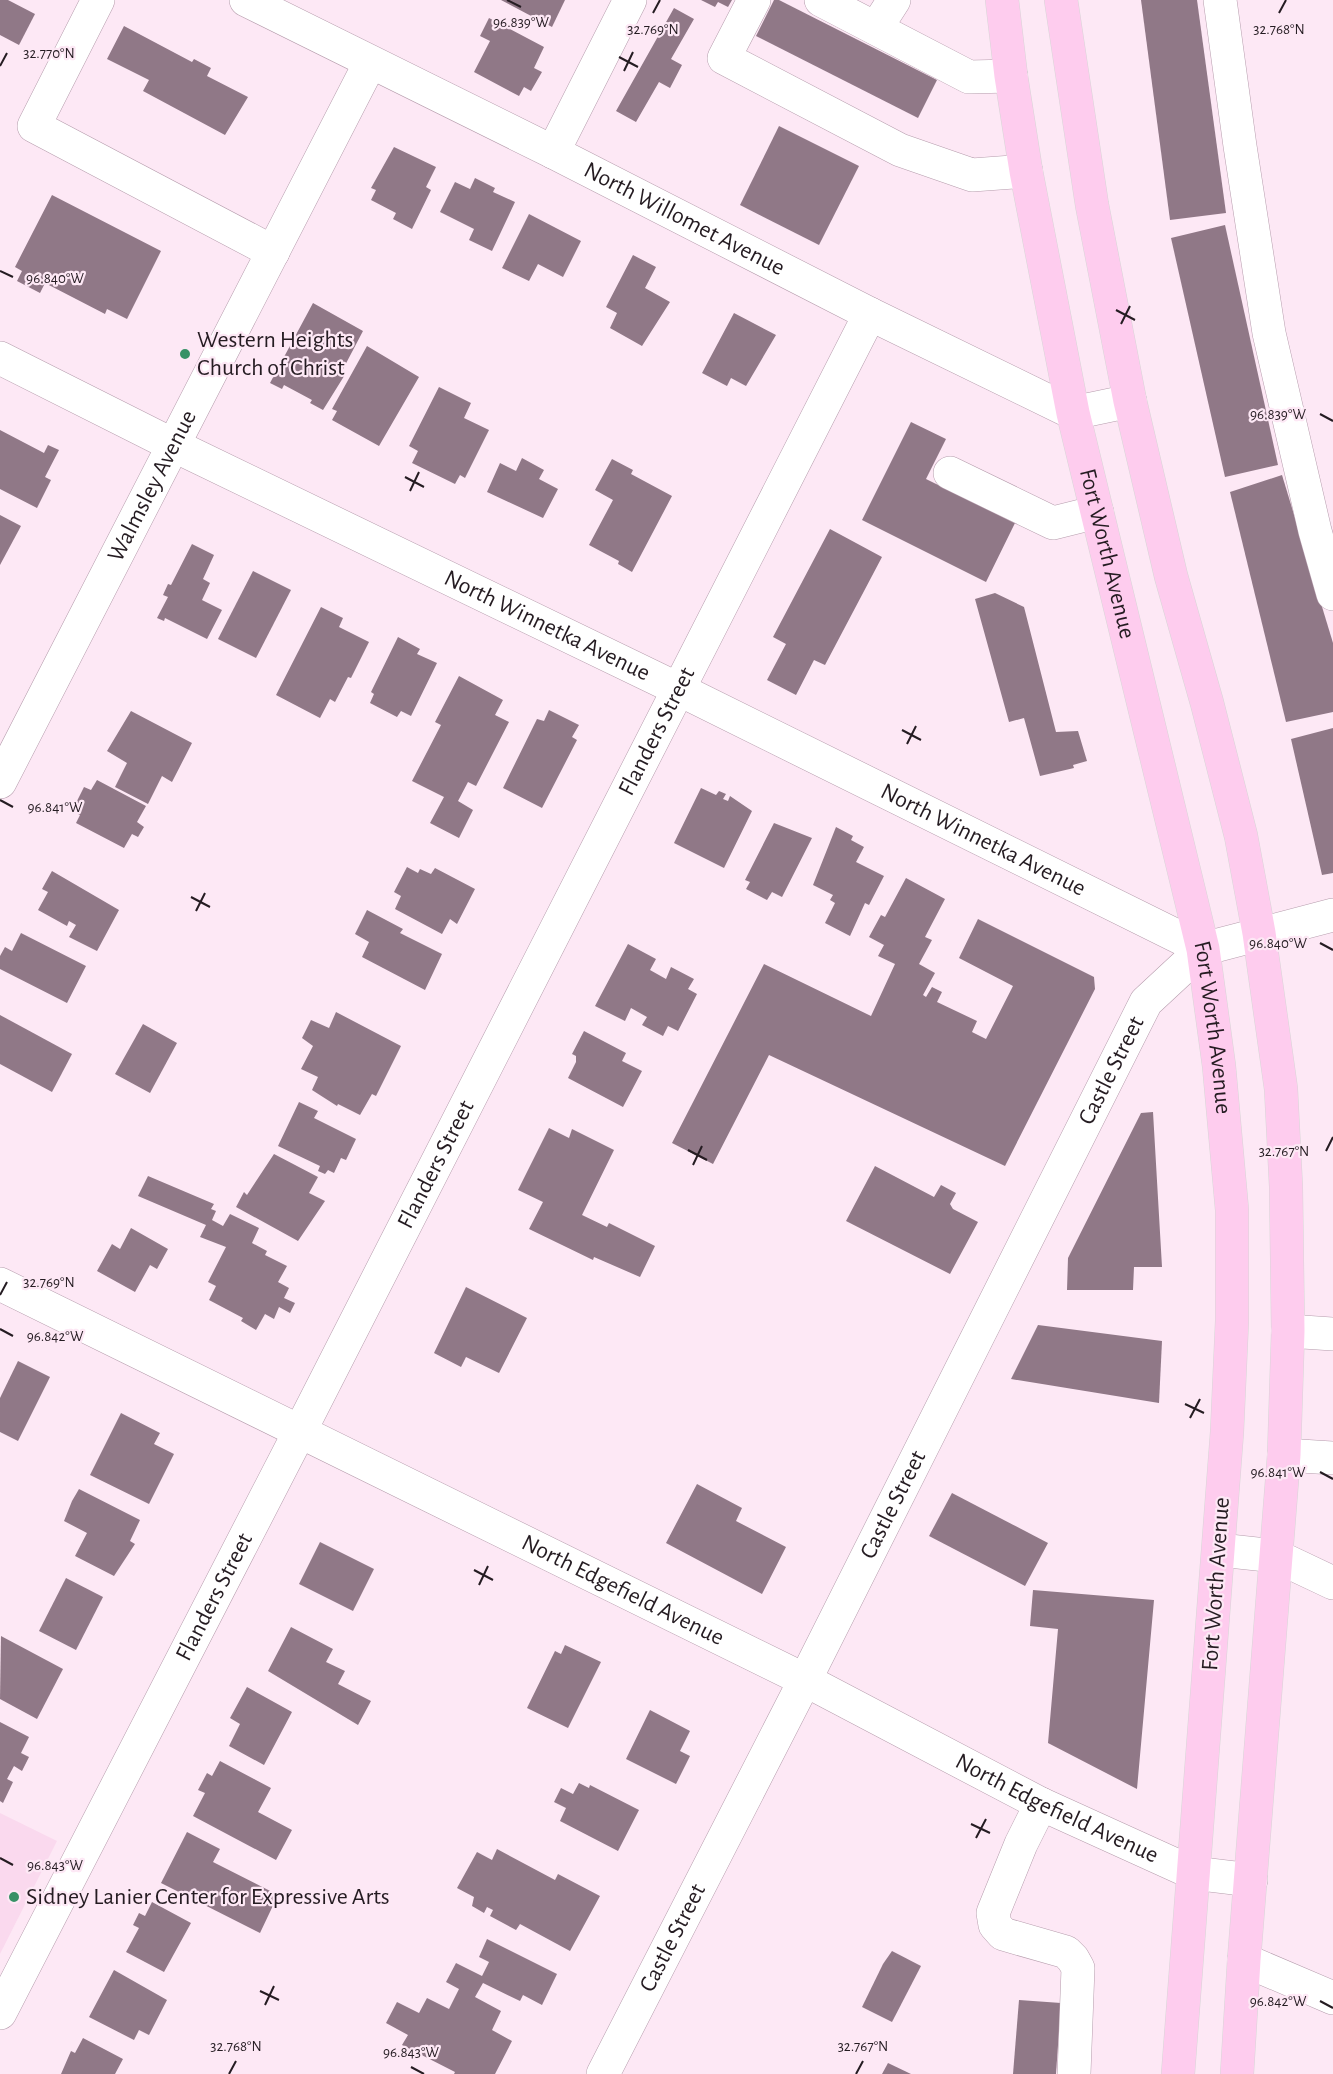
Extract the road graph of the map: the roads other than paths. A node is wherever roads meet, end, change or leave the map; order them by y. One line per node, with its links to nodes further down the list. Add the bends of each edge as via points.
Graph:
1 (98, 0): 15 (street, via 34,126)
2 (246, 0): 11 (street, North Willomet Avenue)
3 (630, 0): 13 (street)
4 (754, 0): 14 (street, via 724,58 900,150 972,175)
5 (821, 0): 10 (street)
6 (894, 0): 10 (street)
7 (1002, 0): 12 (main road, Fort Worth Avenue)
8 (1061, 0): 18 (main road, via 1092,205)
9 (1220, 0): 23 (street, via 1269,333)
10 (876, 28): 12 (street, via 969,77)
11 (370, 63): 13 (street, North Willomet Avenue); 15 (street, Walmsley Avenue)
12 (1011, 76): 14 (main road, Fort Worth Avenue)
13 (553, 152): 16 (street, North Willomet Avenue)
14 (1026, 171): 19 (main road, Fort Worth Avenue)
15 (273, 252): 20 (street, Walmsley Avenue)
16 (870, 314): 19 (street, North Willomet Avenue); 24 (street, Flanders Street)
17 (0, 358): 20 (street, North Winnetka Avenue)
18 (1130, 401): 19 (street); 27 (main road, via 1171,576 1241,836)
19 (1073, 413): 22 (main road, Fort Worth Avenue)
20 (174, 445): 24 (street, North Winnetka Avenue); 25 (street, Walmsley Avenue)
21 (950, 473): 22 (street, via 1053,523)
22 (1096, 512): 28 (main road, Fort Worth Avenue)
23 (1333, 594)
24 (680, 690): 28 (street, North Winnetka Avenue); 32 (street, Flanders Street)
25 (0, 782)
26 (1333, 915): 27 (street)
27 (1259, 933): 28 (street); 30 (main road, via 1281,1089)
28 (1203, 949): 35 (main road, Fort Worth Avenue, via 1232,1210 1232,1321); 38 (street, Castle Street, via 1146,1002)
29 (0, 1284): 32 (street, North Edgefield Avenue)
30 (1288, 1331): 31 (street); 33 (main road)
31 (1333, 1334)
32 (300, 1431): 38 (street, North Edgefield Avenue); 44 (street, Flanders Street)
33 (1284, 1455): 34 (street); 36 (main road)
34 (1333, 1458)
35 (1220, 1550): 36 (street); 40 (main road, Fort Worth Avenue)
36 (1276, 1556): 37 (street); 41 (main road)
37 (1333, 1583)
38 (805, 1680): 39 (street, North Edgefield Avenue); 45 (street, Castle Street)
39 (1041, 1804): 40 (street, North Edgefield Avenue); 46 (street, via 1020,1844 993,1913 995,1925 1003,1934 1066,1952 1078,1968)
40 (1193, 1873): 41 (street, North Edgefield Avenue); 47 (main road, Fort Worth Avenue)
41 (1251, 1880): 42 (main road)
42 (1244, 1960): 43 (street); 48 (main road)
43 (1333, 1998)
44 (0, 2013)
45 (603, 2074)
46 (1074, 2074)
47 (1178, 2074)
48 (1237, 2074)

